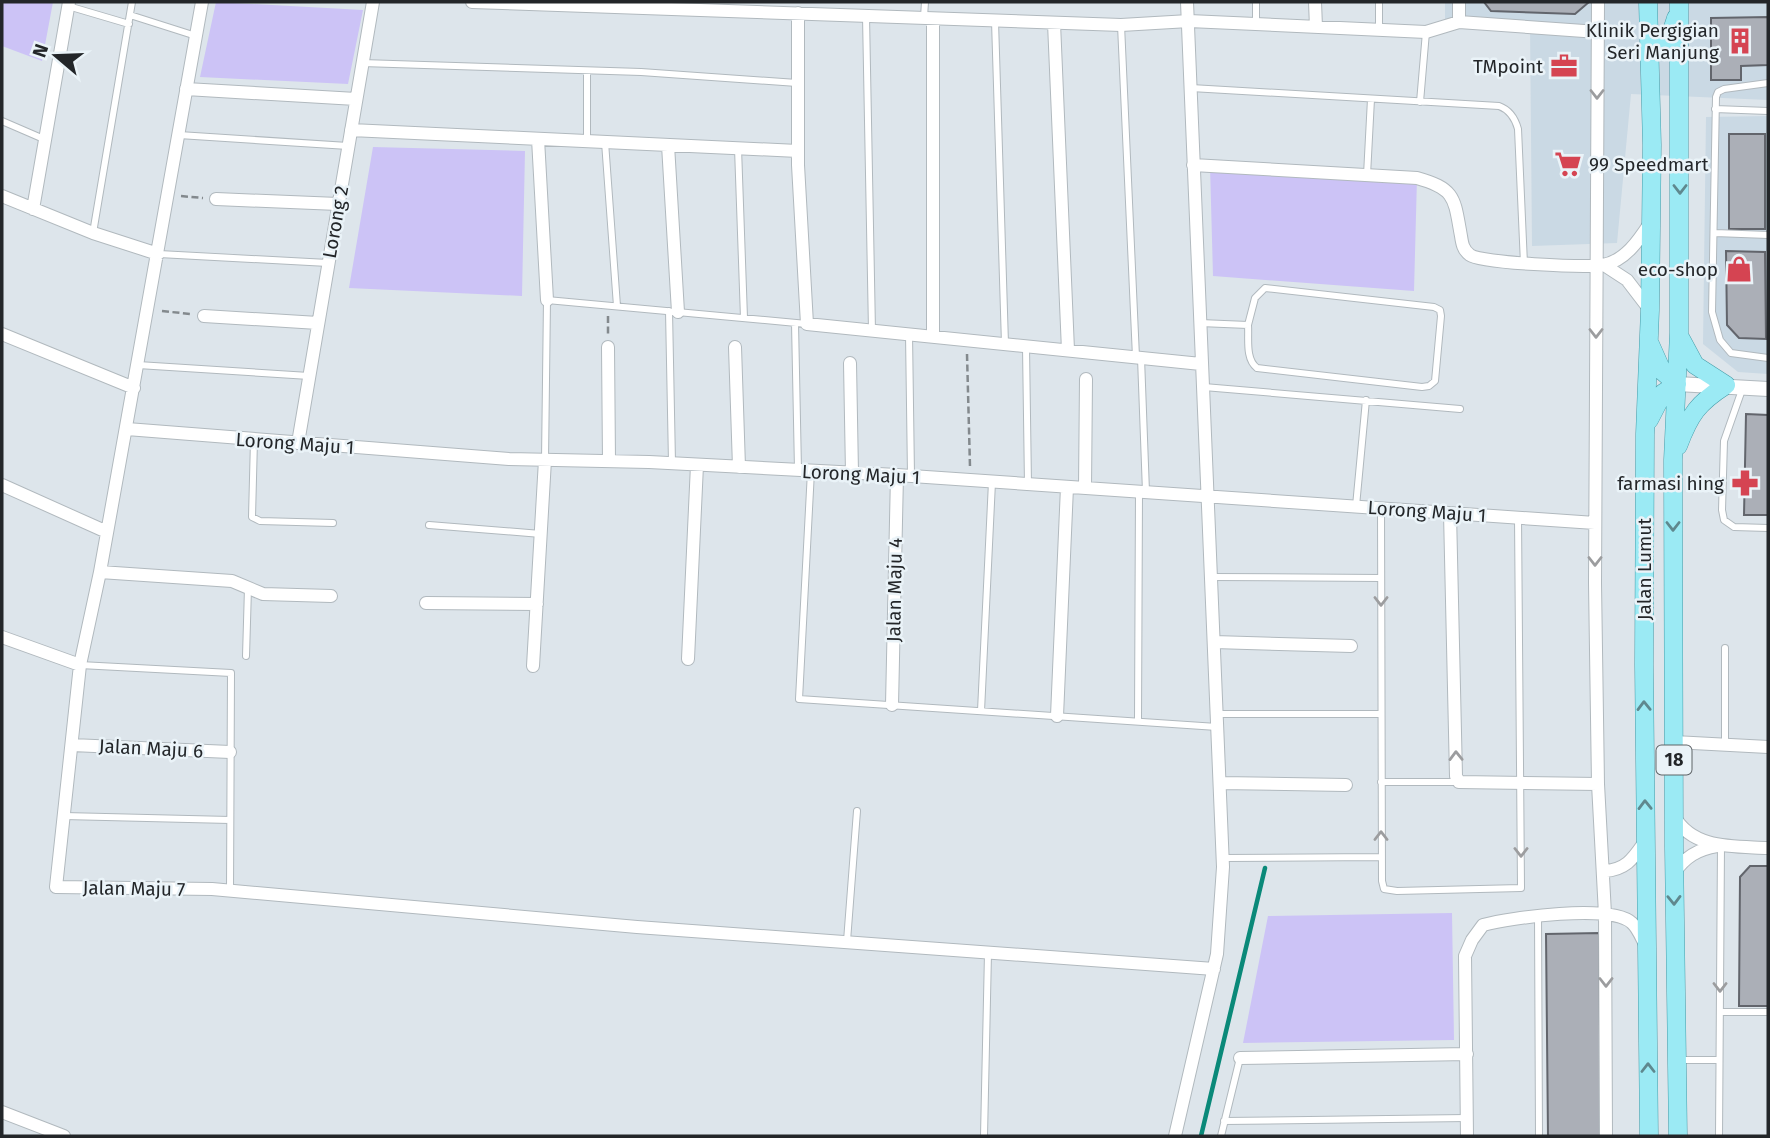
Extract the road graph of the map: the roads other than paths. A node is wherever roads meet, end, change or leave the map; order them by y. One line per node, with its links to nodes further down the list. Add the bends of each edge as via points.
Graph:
1 (132, 2): 19 (lane)
2 (202, 2): 33 (street)
3 (373, 2): 35 (street, Lorong 2)
4 (472, 2): 5 (street)
5 (514, 2): 16 (street)
6 (925, 2): 21 (lane)
7 (1188, 2): 23 (street)
8 (1256, 2): 28 (lane)
9 (1315, 2): 29 (street)
10 (1378, 2): 30 (lane)
11 (1458, 2): 24 (street)
12 (1598, 2): 32 (street)
13 (1648, 2): 34 (main road, Jalan Lumut / 18)
14 (1679, 3): 34 (main road, via 1671,36 1664,45); 41 (main road, Jalan Lumut / 18)
15 (68, 4): 26 (lane); 51 (street)
16 (585, 4): 17 (street)
17 (658, 5): 18 (street)
18 (798, 13): 20 (street); 37 (street)
19 (130, 15): 26 (lane); 33 (lane)
20 (866, 16): 21 (street); 83 (lane)
21 (928, 18): 22 (street); 88 (street)
22 (995, 21): 25 (street); 89 (lane)
23 (1189, 21): 27 (street); 28 (street); 39 (street)
24 (1459, 22): 31 (street); 32 (street)
25 (1054, 23): 27 (street); 93 (street)
26 (129, 24): 66 (lane)
27 (1121, 25): 94 (lane)
28 (1256, 25): 29 (street)
29 (1316, 27): 30 (street)
30 (1378, 29): 31 (street)
31 (1426, 32): 44 (lane)
32 (1598, 32): 72 (street, one-way to 72)
33 (196, 37): 40 (street)
34 (1649, 48): 55 (main road, Jalan Lumut / 18)
35 (362, 63): 36 (lane); 42 (street, Lorong 2)
36 (587, 71): 37 (lane); 52 (lane)
37 (798, 83): 58 (street)
38 (1768, 83): 45 (lane, via 1718,92)
39 (1191, 88): 43 (lane); 59 (street)
40 (186, 89): 42 (street); 49 (street)
41 (1680, 96): 55 (main road, via 1672,96 1658,108); 84 (main road, Jalan Lumut / 18, one-way to 84)
42 (356, 99): 48 (street, Lorong 2)
43 (1371, 99): 44 (lane); 60 (lane)
44 (1420, 102): 71 (lane, via 1499,106 1516,120)
45 (1716, 109): 46 (lane); 67 (lane)
46 (1768, 111)
47 (2, 121): 51 (lane)
48 (351, 130): 50 (street); 56 (street, Lorong 2)
49 (178, 135): 56 (lane); 69 (street)
50 (538, 139): 52 (street); 73 (street)
51 (46, 140): 64 (street)
52 (587, 141): 53 (street)
53 (605, 142): 54 (street); 74 (lane)
54 (668, 145): 57 (street); 76 (street)
55 (1651, 145): 65 (main road, Jalan Lumut / 18)
56 (348, 146): 63 (street, Lorong 2)
57 (738, 148): 58 (street); 78 (lane)
58 (798, 150): 81 (street)
59 (1194, 165): 60 (street); 80 (street)
60 (1367, 175): 71 (street, via 1439,184 1454,202 1463,246 1471,256)
61 (2, 196): 64 (street)
62 (216, 199): 63 (street)
63 (338, 204): 70 (street, Lorong 2)
64 (33, 209): 66 (street)
65 (1650, 223): 72 (street, via 1630,251); 75 (main road, Jalan Lumut / 18)
66 (93, 233): 69 (street)
67 (1715, 233): 68 (lane); 95 (lane, via 1712,312 1720,340 1731,353)
68 (1768, 235)
69 (158, 254): 70 (lane); 98 (street)
70 (328, 263): 79 (street, Lorong 2)
71 (1524, 264): 72 (street)
72 (1600, 265): 75 (street, via 1627,279); 134 (street, one-way to 134)
73 (547, 300): 74 (lane); 112 (lane)
74 (617, 306): 76 (lane)
75 (1650, 310): 87 (main road, Jalan Lumut / 18)
76 (674, 312): 78 (lane); 115 (lane)
77 (204, 316): 79 (street)
78 (744, 318): 81 (lane)
79 (318, 323): 99 (street, Lorong 2)
80 (1199, 323): 82 (lane); 97 (street)
81 (801, 324): 83 (street); 118 (lane)
82 (1248, 325): 82 (lane, via 1249,355 1257,368 1422,387 1434,381 1441,316 1434,307 1265,288 1255,298)
83 (872, 331): 86 (street)
84 (1679, 332): 101 (main road, Jalan Lumut / 18); 102 (main road, via 1695,365)
85 (2, 334): 104 (street)
86 (909, 334): 88 (street); 121 (lane)
87 (1647, 334): 101 (main road, via 1662,371); 109 (main road, Jalan Lumut / 18)
88 (933, 337): 89 (street)
89 (1004, 344): 90 (street)
90 (1026, 346): 93 (street); 124 (lane)
91 (608, 347): 114 (street)
92 (734, 347): 117 (street)
93 (1068, 350): 94 (street)
94 (1139, 357): 97 (street); 127 (lane)
95 (1768, 358)
96 (850, 363): 119 (street)
97 (1201, 364): 103 (street)
98 (138, 365): 99 (lane); 104 (street)
99 (309, 376): 111 (street, Lorong 2)
100 (1086, 379): 126 (street)
101 (1677, 384): 102 (street); 109 (main road, via 1656,402); 113 (main road, Jalan Lumut / 18)
102 (1735, 386): 105 (street); 113 (main road, via 1699,405); 136 (lane, via 1724,441 1724,520 1734,527)
103 (1202, 387): 106 (lane); 128 (street)
104 (134, 388): 108 (street)
105 (1768, 389)
106 (1366, 400): 107 (lane); 129 (lane)
107 (1460, 409)
108 (127, 429): 110 (street, Lorong Maju 1); 137 (street)
109 (1645, 434): 175 (main road, Jalan Lumut / 18, one-way to 109)
110 (254, 440): 111 (street, Lorong Maju 1); 133 (lane, via 252,517)
111 (298, 443): 112 (street, Lorong Maju 1)
112 (545, 460): 114 (street, Lorong Maju 1); 138 (street)
113 (1673, 460): 160 (main road, Jalan Lumut / 18, one-way to 160)
114 (609, 461): 115 (street, Lorong Maju 1)
115 (672, 464): 116 (street, Lorong Maju 1)
116 (697, 465): 117 (street, Lorong Maju 1); 151 (street)
117 (740, 467): 118 (street, Lorong Maju 1)
118 (804, 471): 119 (street, Lorong Maju 1); 154 (lane, via 799,699)
119 (852, 474): 120 (street, Lorong Maju 1)
120 (897, 475): 121 (street, Lorong Maju 1); 154 (street, Jalan Maju 4)
121 (911, 477): 122 (street, Lorong Maju 1)
122 (992, 482): 124 (street, Lorong Maju 1); 155 (lane)
123 (2, 485): 137 (street)
124 (1028, 485): 125 (street, Lorong Maju 1)
125 (1067, 487): 126 (street, Lorong Maju 1); 157 (street)
126 (1085, 488): 127 (street, Lorong Maju 1)
127 (1143, 492): 128 (street, Lorong Maju 1); 159 (lane)
128 (1207, 496): 129 (street, Lorong Maju 1); 140 (street)
129 (1356, 506): 130 (street, Lorong Maju 1)
130 (1381, 508): 131 (street, Lorong Maju 1); 141 (lane)
131 (1450, 513): 132 (street, Lorong Maju 1); 166 (street, one-way to 131)
132 (1518, 517): 134 (street, Lorong Maju 1); 168 (lane)
133 (333, 523)
134 (1595, 523): 169 (street, one-way to 169)
135 (429, 525): 138 (lane)
136 (1768, 528)
137 (107, 531): 139 (street)
138 (541, 534): 145 (street)
139 (100, 572): 142 (street, via 232,581); 152 (street)
140 (1211, 576): 141 (lane); 147 (street)
141 (1381, 578): 156 (lane, one-way to 156)
142 (248, 588): 143 (street, via 263,593); 150 (lane)
143 (331, 596)
144 (426, 603): 145 (street)
145 (537, 604): 153 (street)
146 (2, 637): 152 (street)
147 (1214, 642): 148 (street); 158 (street)
148 (1351, 646)
149 (1726, 649): 162 (lane)
150 (246, 656)
151 (688, 659)
152 (80, 665): 161 (street); 164 (lane, via 231,673)
153 (533, 666)
154 (892, 705): 155 (lane)
155 (981, 711): 157 (lane)
156 (1381, 714): 158 (lane); 165 (lane)
157 (1057, 716): 159 (lane)
158 (1217, 720): 159 (lane); 167 (street)
159 (1138, 721)
160 (1674, 742): 162 (street); 173 (main road, Jalan Lumut / 18)
161 (72, 745): 164 (street, Jalan Maju 6); 172 (street)
162 (1724, 745): 163 (street)
163 (1768, 747)
164 (230, 752): 174 (lane)
165 (1381, 782): 166 (lane); 178 (lane, one-way to 165)
166 (1459, 782): 168 (street)
167 (1220, 783): 170 (street); 179 (street)
168 (1521, 784): 169 (street); 178 (lane, one-way to 178, via 1521,888 1389,891 1382,881)
169 (1598, 784): 180 (street)
170 (1346, 785)
171 (857, 811): 185 (lane)
172 (64, 816): 174 (lane); 182 (street, Jalan Maju 7, via 56,887)
173 (1674, 816): 176 (street, via 1686,833); 181 (main road, Jalan Lumut / 18)
174 (230, 820): 182 (lane)
175 (1646, 840): 180 (street, via 1631,862); 186 (main road, Jalan Lumut / 18)
176 (1721, 845): 177 (street); 181 (street, via 1692,854); 189 (lane, one-way to 189)
177 (1768, 848)
178 (1381, 857): 179 (lane)
179 (1223, 858): 188 (street)
180 (1604, 871): 183 (street)
181 (1674, 873): 193 (main road, Jalan Lumut / 18, one-way to 193)
182 (230, 891): 185 (street, Jalan Maju 7)
183 (1605, 914): 184 (street); 186 (street, via 1632,923); 205 (street, one-way to 205)
184 (1538, 915): 191 (street, via 1483,925 1472,940 1465,956); 204 (lane)
185 (847, 942): 187 (street, Jalan Maju 7)
186 (1647, 946): 206 (main road, Jalan Lumut / 18, one-way to 186)
187 (988, 951): 188 (street, Jalan Maju 7); 200 (lane)
188 (1214, 969): 201 (street)
189 (1720, 1012): 190 (lane); 194 (lane)
190 (1768, 1012)
191 (1467, 1054): 192 (street); 196 (street)
192 (1240, 1058): 197 (lane)
193 (1677, 1060): 194 (lane); 207 (main road, Jalan Lumut / 18)
194 (1719, 1060): 208 (lane)
195 (2, 1112): 198 (street)
196 (1467, 1118): 197 (lane); 203 (street)
197 (1224, 1121): 202 (lane)
198 (48, 1133): 199 (street)
199 (64, 1136)
200 (984, 1136)
201 (1175, 1136)
202 (1221, 1136)
203 (1467, 1136)
204 (1539, 1136)
205 (1606, 1136)
206 (1649, 1136)
207 (1678, 1136)
208 (1718, 1136)

